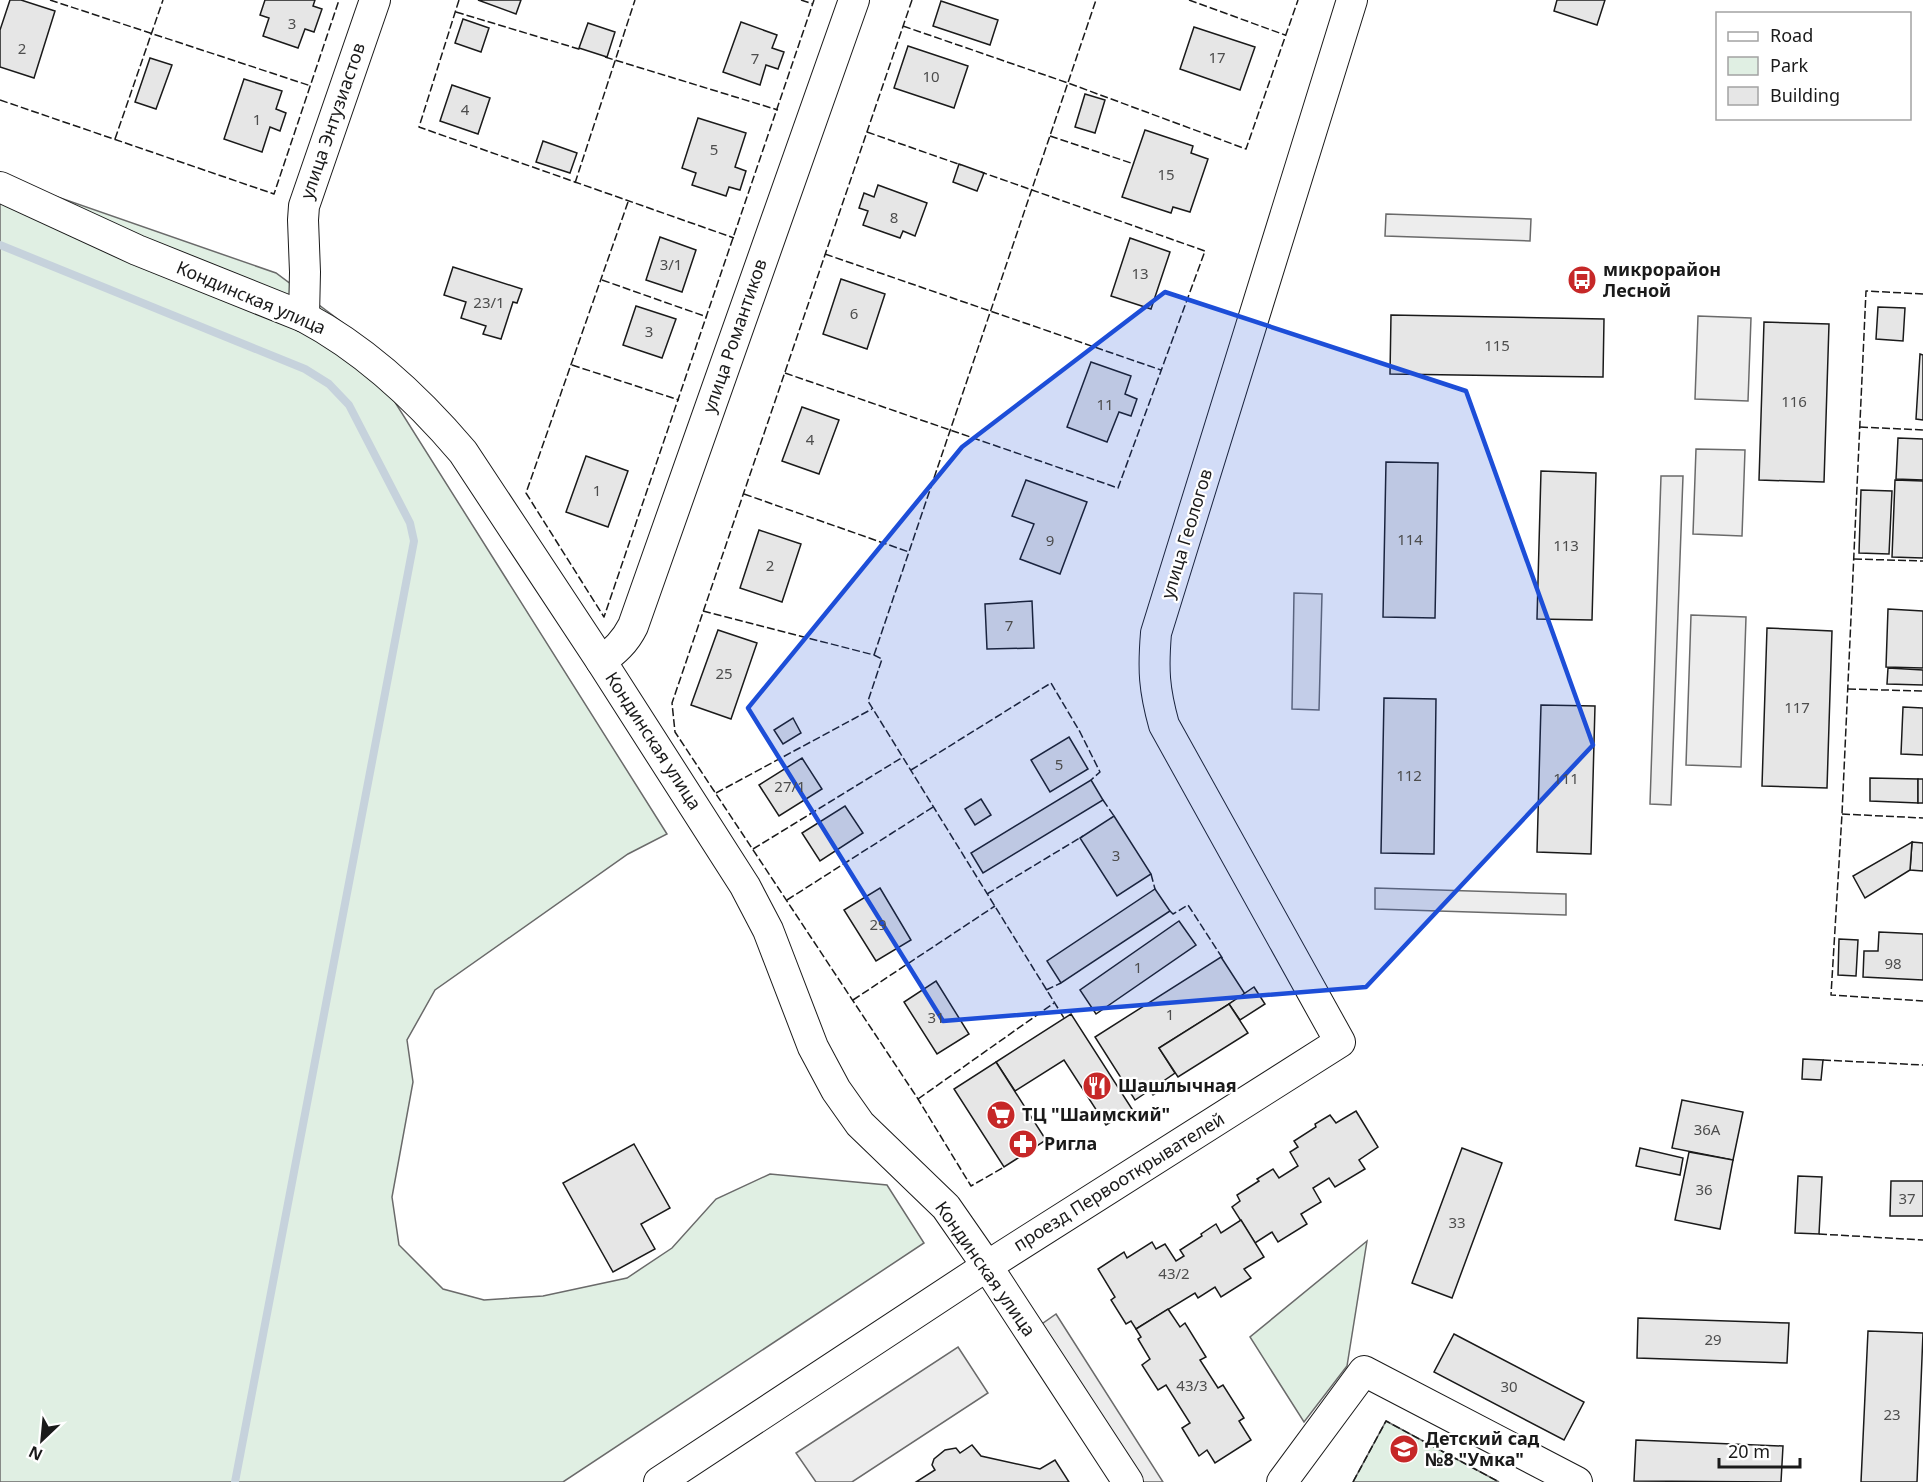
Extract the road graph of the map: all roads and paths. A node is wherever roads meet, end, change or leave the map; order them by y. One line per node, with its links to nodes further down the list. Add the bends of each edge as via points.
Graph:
1 (375, 0): 5 (street, улица Энтузиастов, via 304,206)
2 (854, 0): 6 (street, улица Романтиков, via 633,626 616,651)
3 (1352, 0): 7 (street, улица Геологов, via 1156,633 1153,670 1164,725)
4 (0, 187): 5 (street, Кондинская улица, via 137,250)
5 (304, 317): 6 (street, Кондинская улица, via 354,346 445,431 463,452)
6 (601, 661): 8 (street, Кондинская улица, via 746,886 768,930 813,1047 836,1090 860,1124 946,1207)
7 (1340, 1042): 8 (street, проезд Первооткрывателей)
8 (987, 1266): 9 (street, проезд Первооткрывателей); 10 (street, Кондинская улица)
9 (659, 1482)
10 (1128, 1482)
11 (1282, 1482): 12 (street, via 1364,1371)
12 (1577, 1482)

